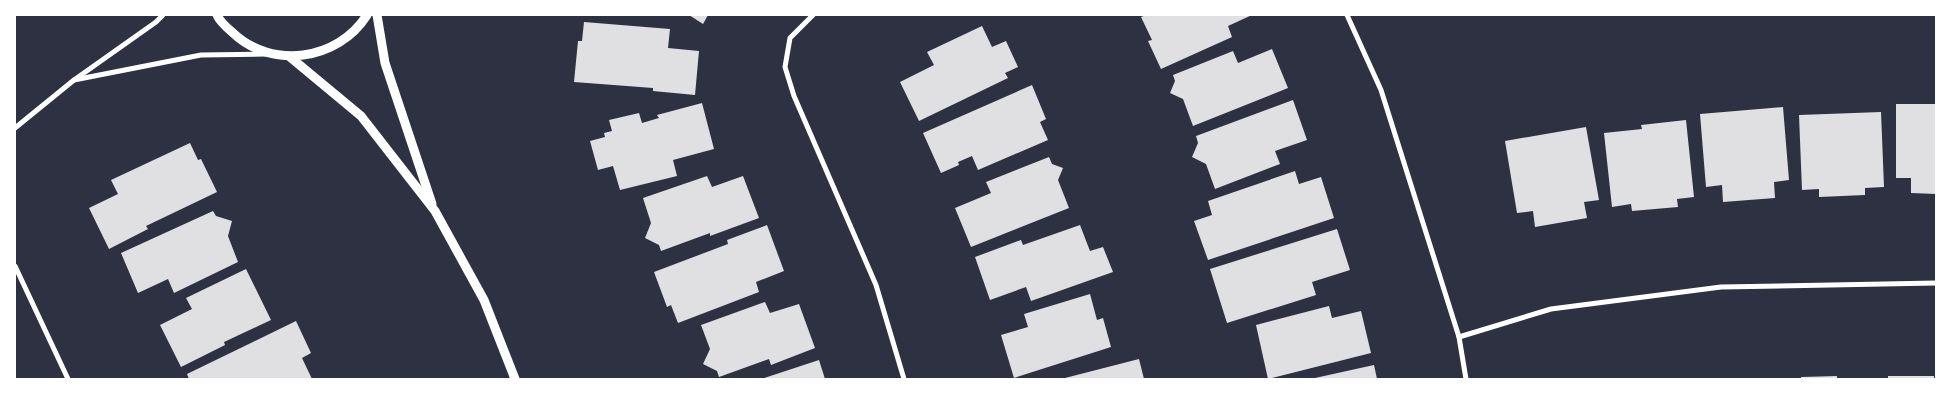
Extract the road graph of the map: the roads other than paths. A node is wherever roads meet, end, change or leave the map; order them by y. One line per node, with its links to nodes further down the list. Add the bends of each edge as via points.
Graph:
1 (163, 15): 9 (street)
2 (216, 15): 7 (street, via 242,42)
3 (367, 15): 8 (street, via 341,42 317,53)
4 (377, 15): 11 (street, via 384,63)
5 (813, 15): 17 (street, via 790,38 785,67 794,96 876,284)
6 (1347, 15): 14 (street, via 1380,90)
7 (269, 54): 8 (street); 9 (street, via 201,56)
8 (290, 57): 11 (street, via 361,116)
9 (74, 80): 10 (street)
10 (15, 128)
11 (435, 211): 16 (street, via 484,300)
12 (15, 266): 15 (street)
13 (1936, 282): 14 (street, via 1721,287 1551,309)
14 (1459, 337): 18 (street)
15 (68, 379)
16 (515, 379)
17 (904, 379)
18 (1466, 379)

